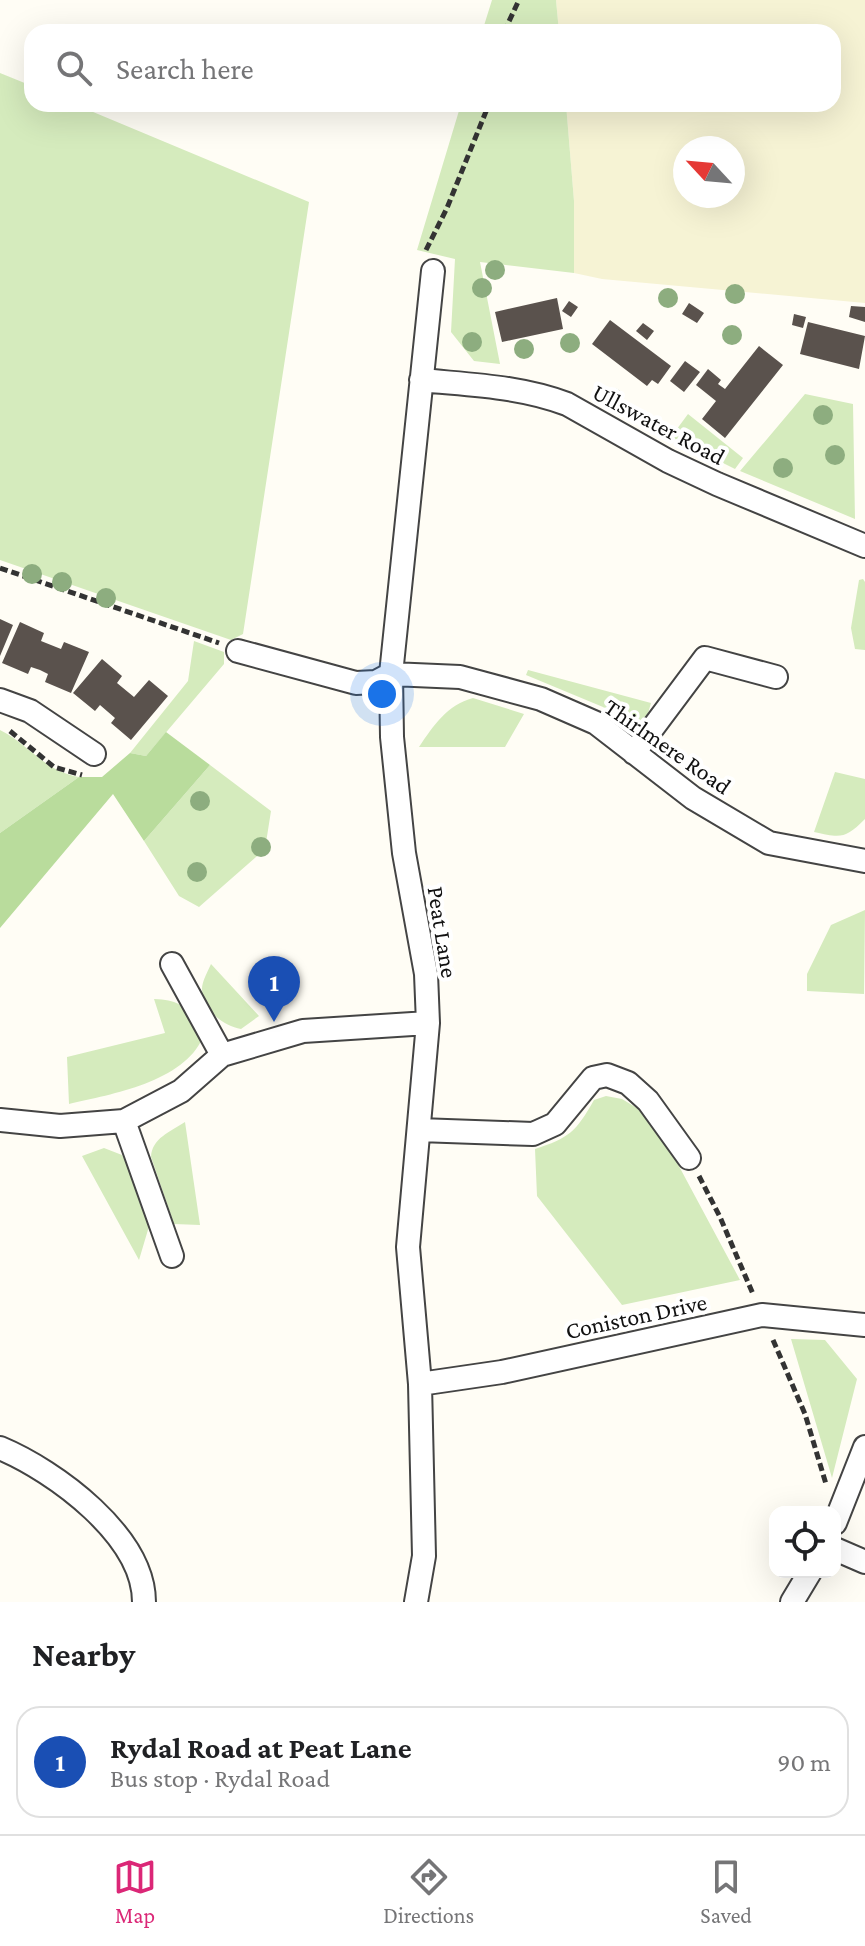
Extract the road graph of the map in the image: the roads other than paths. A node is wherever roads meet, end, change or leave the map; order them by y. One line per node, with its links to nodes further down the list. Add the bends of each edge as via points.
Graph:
1 (433, 271): 2 (street, Peat Lane)
2 (421, 380): 3 (street, Ullswater Road, via 508,389 567,404 668,461); 5 (street, Peat Lane)
3 (865, 546)
4 (238, 651): 5 (street, Thirlmere Road, via 356,683 376,682)
5 (391, 674): 8 (street, Thirlmere Road, via 460,677 541,699 596,723); 12 (street, Peat Lane, via 404,853 426,974)
6 (776, 677): 8 (street, via 705,658)
7 (0, 700): 9 (street, via 30,711)
8 (634, 753): 10 (street, Thirlmere Road, via 693,798 769,843)
9 (94, 764)
10 (865, 861)
11 (172, 964): 13 (street)
12 (428, 1023): 13 (street, via 303,1031); 16 (street, Peat Lane)
13 (222, 1055): 15 (street, via 181,1091)
14 (0, 1120): 15 (street, via 60,1126)
15 (124, 1121): 18 (street)
16 (419, 1130): 17 (street, via 533,1134 555,1124 593,1078 607,1075 628,1083 648,1101); 20 (street, Peat Lane, via 408,1247)
17 (689, 1158)
18 (172, 1256)
19 (865, 1325): 20 (street, Coniston Drive, via 762,1315 502,1372)
20 (420, 1384): 28 (street, Peat Lane, via 424,1556)
21 (865, 1447): 23 (street)
22 (0, 1448): 27 (street, via 84,1499 122,1539 144,1589)
23 (841, 1508)
24 (841, 1552): 25 (street)
25 (865, 1562)
26 (806, 1578): 29 (street)
27 (144, 1602)
28 (416, 1602)
29 (792, 1602)

